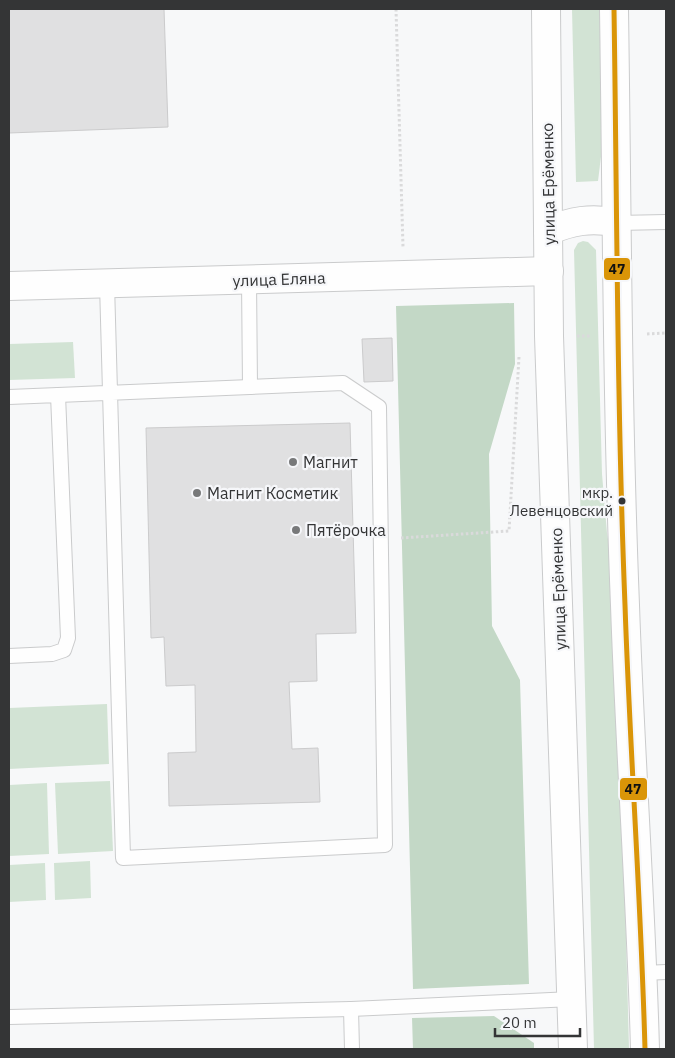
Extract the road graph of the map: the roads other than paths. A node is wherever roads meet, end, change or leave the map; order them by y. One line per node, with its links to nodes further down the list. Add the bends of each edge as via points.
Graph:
1 (546, 9): 5 (street, улица Ерёменко)
2 (614, 9): 4 (street)
3 (666, 222): 4 (lane)
4 (617, 223): 5 (street, via 589,220); 15 (street, via 625,606)
5 (548, 231): 6 (street, улица Ерёменко)
6 (549, 271): 7 (street, улица Еляна); 16 (street, улица Ерёменко)
7 (249, 280): 8 (street, улица Еляна); 10 (lane)
8 (107, 284): 9 (street, улица Еляна); 11 (lane)
9 (9, 286)
10 (250, 387): 11 (lane); 11 (lane, via 343,384 379,407 385,845 123,858)
11 (110, 393): 12 (lane)
12 (58, 395): 13 (lane); 14 (lane, via 68,638 64,650 52,654)
13 (9, 397)
14 (9, 656)
15 (655, 973): 21 (street)
16 (572, 999): 17 (lane); 20 (street, улица Ерёменко)
17 (351, 1009): 18 (lane); 19 (lane)
18 (9, 1017)
19 (352, 1049)
20 (573, 1049)
21 (645, 1049)

